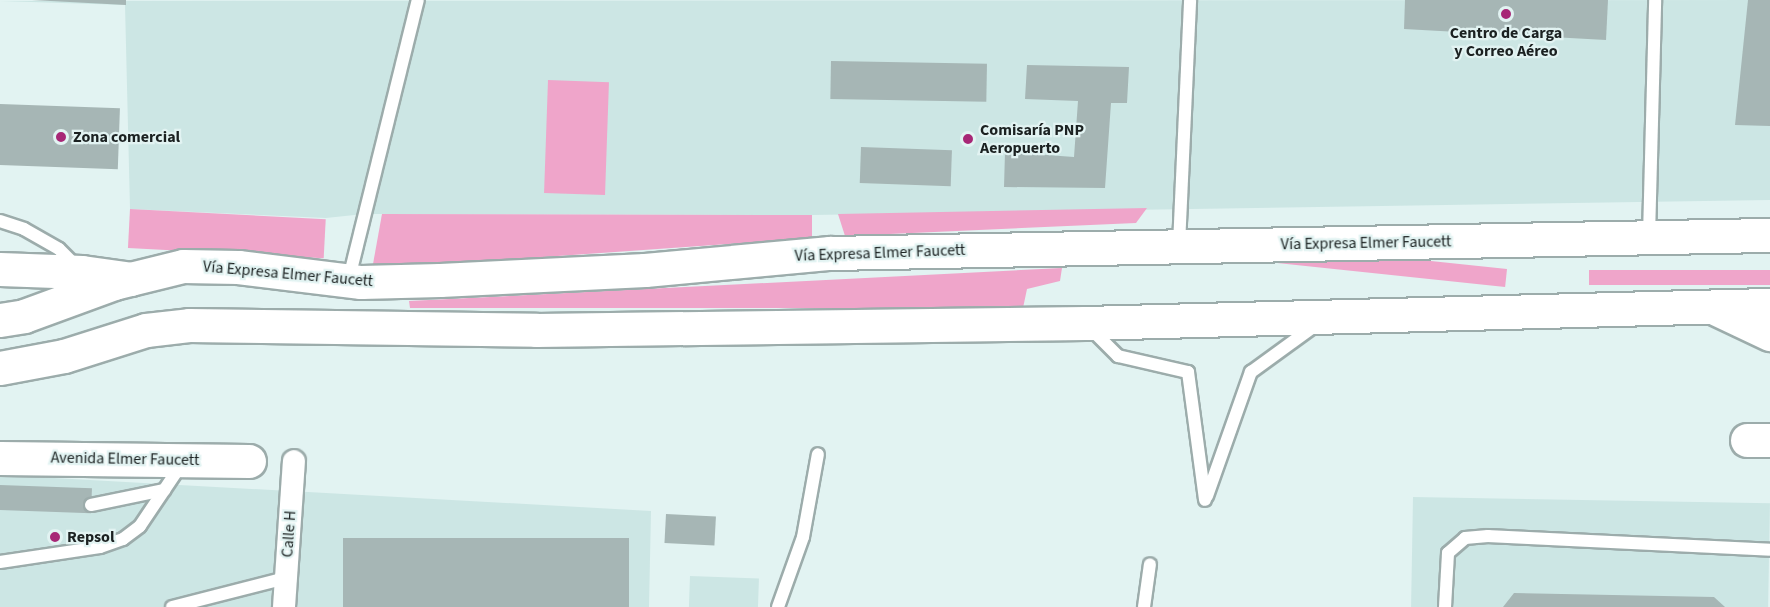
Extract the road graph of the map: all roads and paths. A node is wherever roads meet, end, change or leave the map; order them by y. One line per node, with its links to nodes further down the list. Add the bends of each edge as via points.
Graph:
1 (418, 0): 11 (lane)
2 (1190, 0): 7 (lane)
3 (1656, 0): 6 (lane)
4 (0, 221): 9 (lane, via 24,229 58,249)
5 (1770, 235): 6 (main road, Vía Expresa Elmer Faucett)
6 (1649, 236): 7 (main road, Vía Expresa Elmer Faucett)
7 (1179, 245): 11 (main road, Vía Expresa Elmer Faucett, via 830,253 645,270 440,280)
8 (0, 269): 9 (main road)
9 (82, 272): 10 (main road)
10 (131, 279): 11 (main road, Vía Expresa Elmer Faucett, via 183,266 237,267); 15 (main road, Vía Expresa Elmer Faucett, via 24,316)
11 (348, 280)
12 (1770, 305): 13 (main road)
13 (1712, 306): 14 (main road); 17 (main road)
14 (1327, 315): 16 (main road); 16 (lane, via 1251,372 1205,500 1188,372 1118,356)
15 (0, 320)
16 (1085, 323): 18 (main road, via 536,330 189,325 146,330 64,356)
17 (1770, 334)
18 (0, 368)
19 (818, 454): 32 (lane, via 803,537)
20 (0, 458): 21 (main road, Avenida Elmer Faucett)
21 (184, 460): 22 (main road, Avenida Elmer Faucett); 24 (lane)
22 (249, 460)
23 (294, 461): 29 (street, Calle H)
24 (164, 490): 25 (lane); 27 (lane, via 140,526 123,539 100,547)
25 (91, 505)
26 (1770, 550): 34 (lane, via 1464,538 1448,553)
27 (2, 558)
28 (1150, 564): 33 (lane)
29 (286, 578): 30 (lane); 31 (street, Calle H)
30 (172, 607)
31 (284, 607)
32 (778, 607)
33 (1144, 607)
34 (1445, 607)

